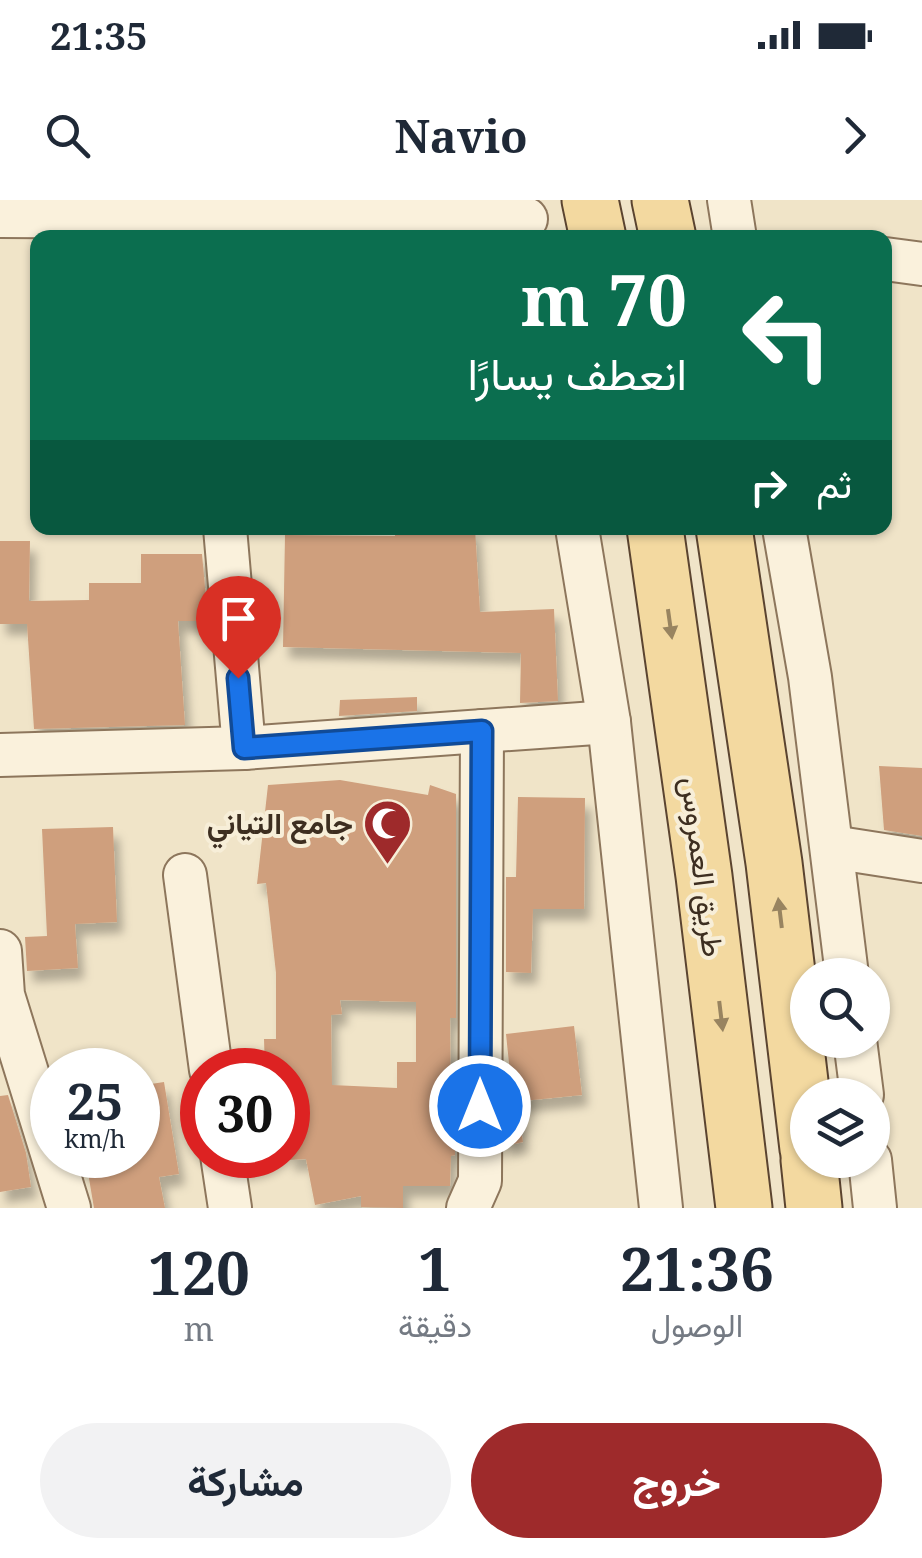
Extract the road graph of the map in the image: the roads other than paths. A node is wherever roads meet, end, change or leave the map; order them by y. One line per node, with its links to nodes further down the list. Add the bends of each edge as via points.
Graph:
1 (590, 200): 7 (main road)
2 (660, 200): 8 (main road)
3 (728, 200): 9 (street)
4 (0, 216): 5 (street)
5 (184, 219): 6 (street)
6 (526, 219)
7 (596, 230)
8 (666, 230)
9 (734, 230)
10 (892, 260): 11 (street)
11 (922, 264)
12 (226, 535): 19 (street)
13 (578, 535): 17 (street)
14 (656, 535): 36 (main road, طريق العمروس, one-way to 36)
15 (725, 535): 28 (main road, one-way to 15)
16 (785, 535): 21 (street)
17 (610, 722): 18 (street); 35 (street)
18 (482, 731): 19 (street); 34 (street, via 480,1181)
19 (244, 748): 20 (street)
20 (0, 755)
21 (832, 847): 22 (street); 25 (street)
22 (922, 861)
23 (185, 875): 27 (street)
24 (0, 952): 26 (street)
25 (846, 958)
26 (2, 995): 32 (street)
27 (208, 1048)
28 (800, 1078)
29 (225, 1178): 33 (street)
30 (811, 1178): 37 (main road)
31 (872, 1178): 38 (street)
32 (69, 1208)
33 (230, 1208)
34 (468, 1208)
35 (661, 1208)
36 (744, 1208)
37 (814, 1208)
38 (875, 1208)

